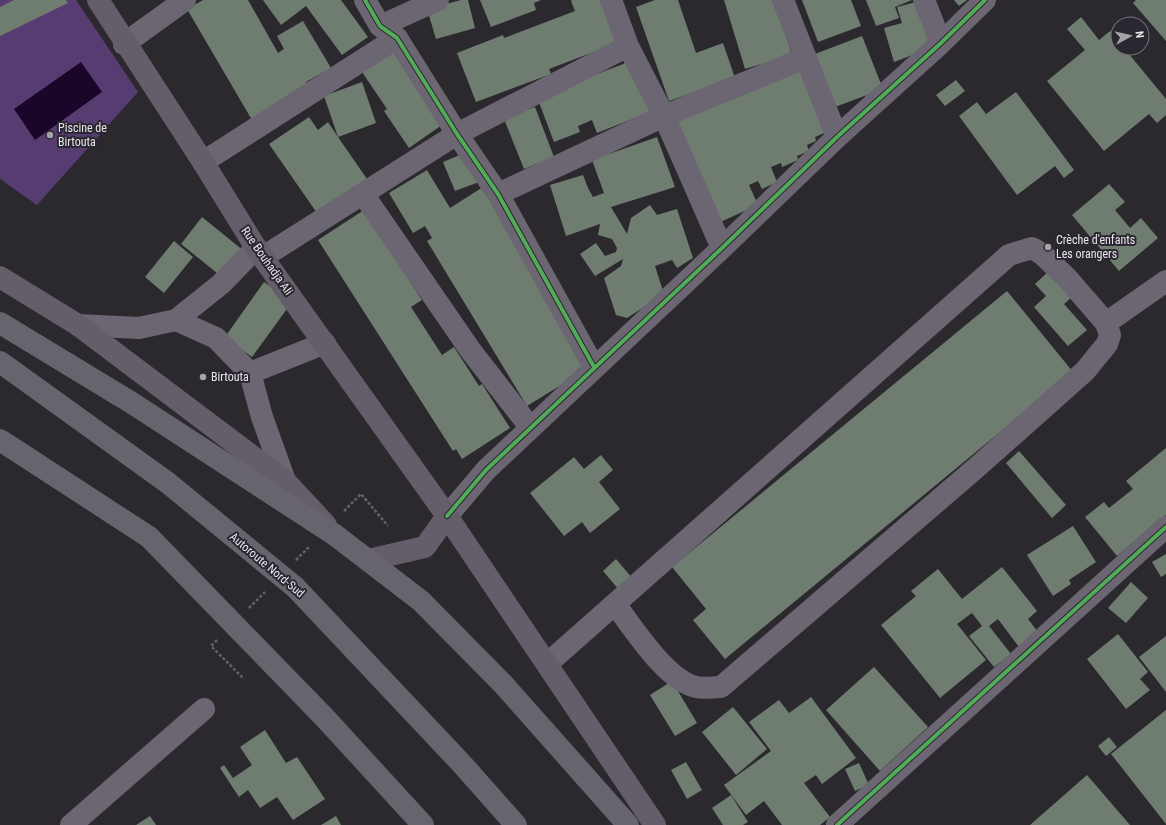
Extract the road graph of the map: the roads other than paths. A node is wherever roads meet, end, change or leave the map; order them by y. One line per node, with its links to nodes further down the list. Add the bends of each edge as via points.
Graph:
1 (98, 0): 10 (main road, Rue Bouhadja Ali)
2 (186, 0): 10 (street)
3 (365, 0): 9 (street)
4 (438, 0): 9 (street)
5 (611, 0): 12 (street)
6 (783, 0): 13 (street)
7 (924, 0): 11 (street)
8 (985, 0): 11 (street)
9 (388, 32): 15 (street); 17 (street)
10 (124, 44): 17 (main road, Rue Bouhadja Ali)
11 (941, 44): 16 (street)
12 (628, 46): 14 (street); 15 (street)
13 (805, 58): 14 (street); 16 (street)
14 (664, 116): 19 (street); 20 (street)
15 (458, 134): 18 (street); 19 (street)
16 (837, 137): 20 (street)
17 (203, 162): 21 (main road, Rue Bouhadja Ali)
18 (363, 194): 21 (street); 32 (street, via 471,351)
19 (498, 194): 30 (street)
20 (722, 248): 30 (street)
21 (260, 252): 24 (street); 28 (main road, Rue Bouhadja Ali)
22 (0, 277): 27 (main road)
23 (1166, 281): 26 (street)
24 (176, 320): 27 (street, via 139,328); 31 (street, via 216,338)
25 (0, 323): 37 (highway, via 132,403)
26 (1106, 324): 39 (street, via 1067,278 1042,254 1032,248 1009,255); 39 (street, via 1110,335 1107,344 1085,371 721,687 696,687 678,678 662,664)
27 (78, 325): 34 (main road)
28 (324, 343): 31 (street); 35 (main road, Rue Bouhadja Ali)
29 (0, 362): 44 (highway, Autoroute Nord-Sud, via 168,483 295,587)
30 (594, 367): 32 (street)
31 (250, 373): 34 (street, via 262,417)
32 (530, 428): 35 (street, via 486,470)
33 (0, 440): 43 (highway, via 149,537 325,718)
34 (285, 481): 37 (main road)
35 (447, 516): 38 (main road, via 425,547); 40 (main road, Rue Bouhadja Ali)
36 (1166, 527): 47 (street)
37 (335, 535): 38 (highway)
38 (368, 560): 45 (highway, via 421,601 503,684)
39 (615, 604): 40 (street)
40 (547, 664): 46 (main road, Rue Bouhadja Ali)
41 (204, 709): 42 (street)
42 (71, 825)
43 (423, 825)
44 (516, 825)
45 (628, 825)
46 (655, 825)
47 (837, 825)

